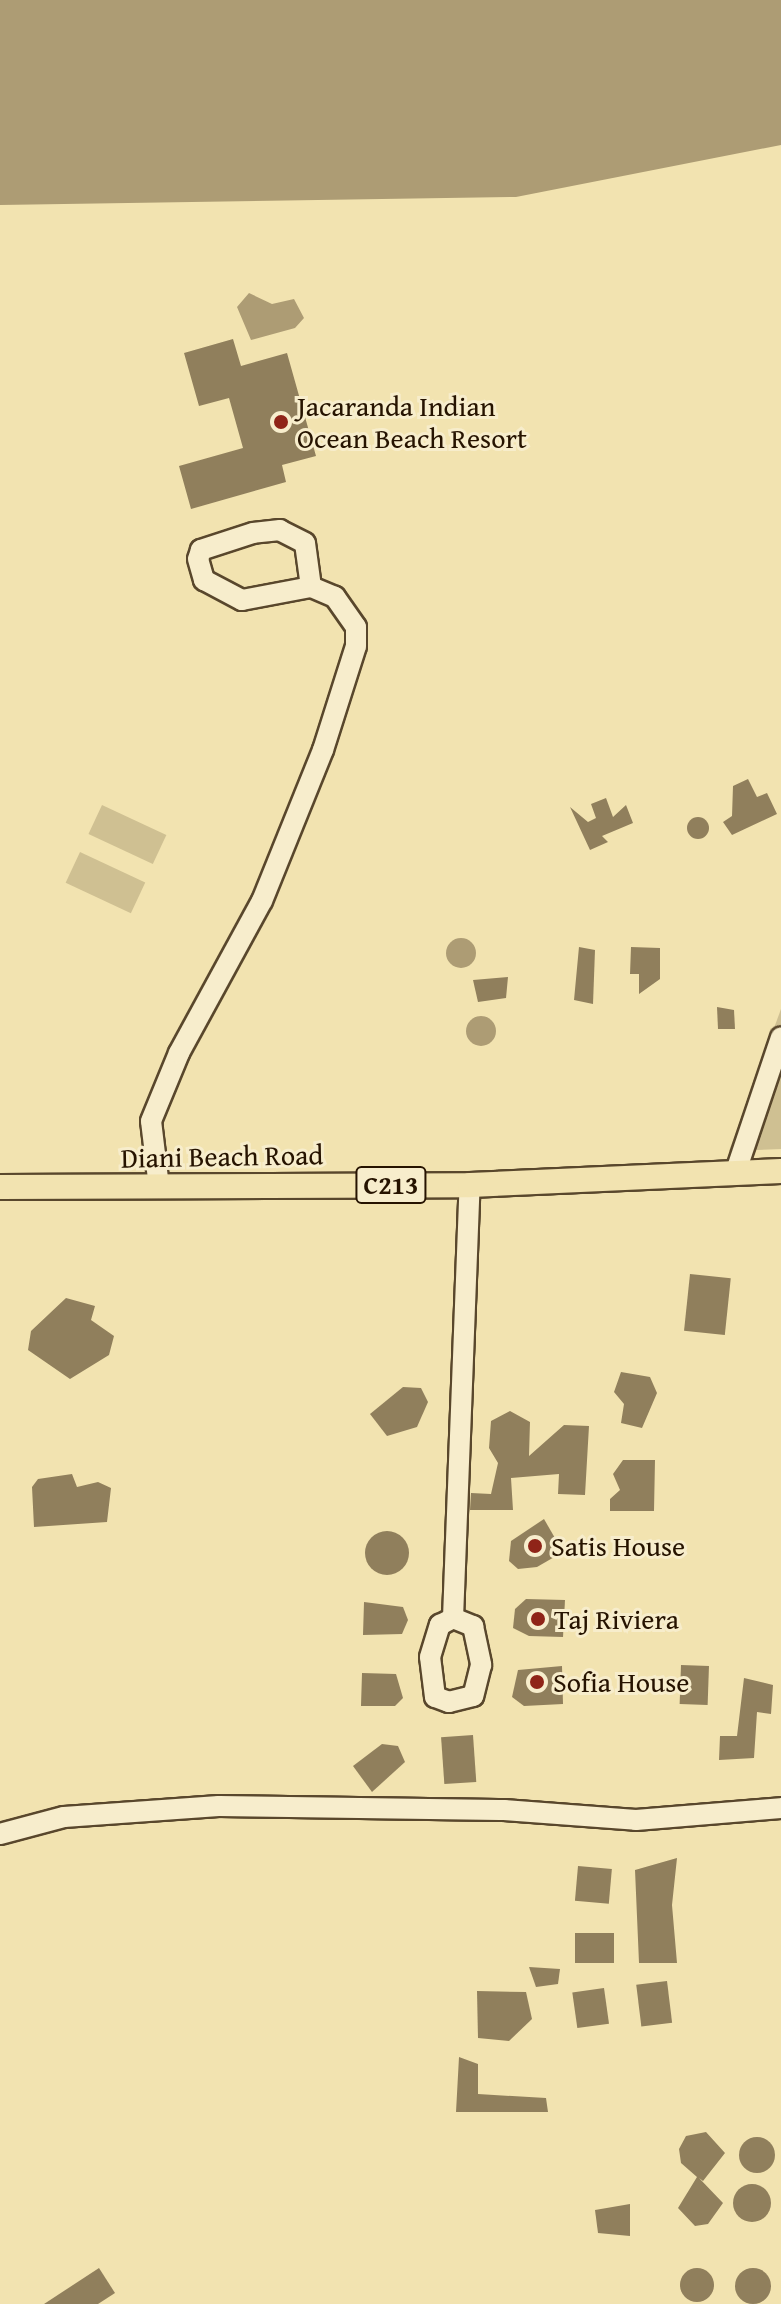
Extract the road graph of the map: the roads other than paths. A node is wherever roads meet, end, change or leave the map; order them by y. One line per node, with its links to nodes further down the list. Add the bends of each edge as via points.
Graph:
1 (311, 587): 1 (street, via 305,543 280,530 201,550 198,559 204,580 242,600); 7 (street, via 335,597 356,627 356,646 323,750 262,901 179,1053 151,1121)
2 (781, 1037): 3 (street)
3 (736, 1171): 4 (main road, Diani Beach Road / C213); 5 (main road, Diani Beach Road / C213)
4 (781, 1171)
5 (470, 1185): 7 (main road, Diani Beach Road / C213); 8 (street)
6 (0, 1187): 7 (main road, Diani Beach Road / C213)
7 (159, 1187)
8 (453, 1618)
9 (781, 1808): 10 (street, via 636,1820 504,1810 219,1806 64,1817)
10 (0, 1834)

